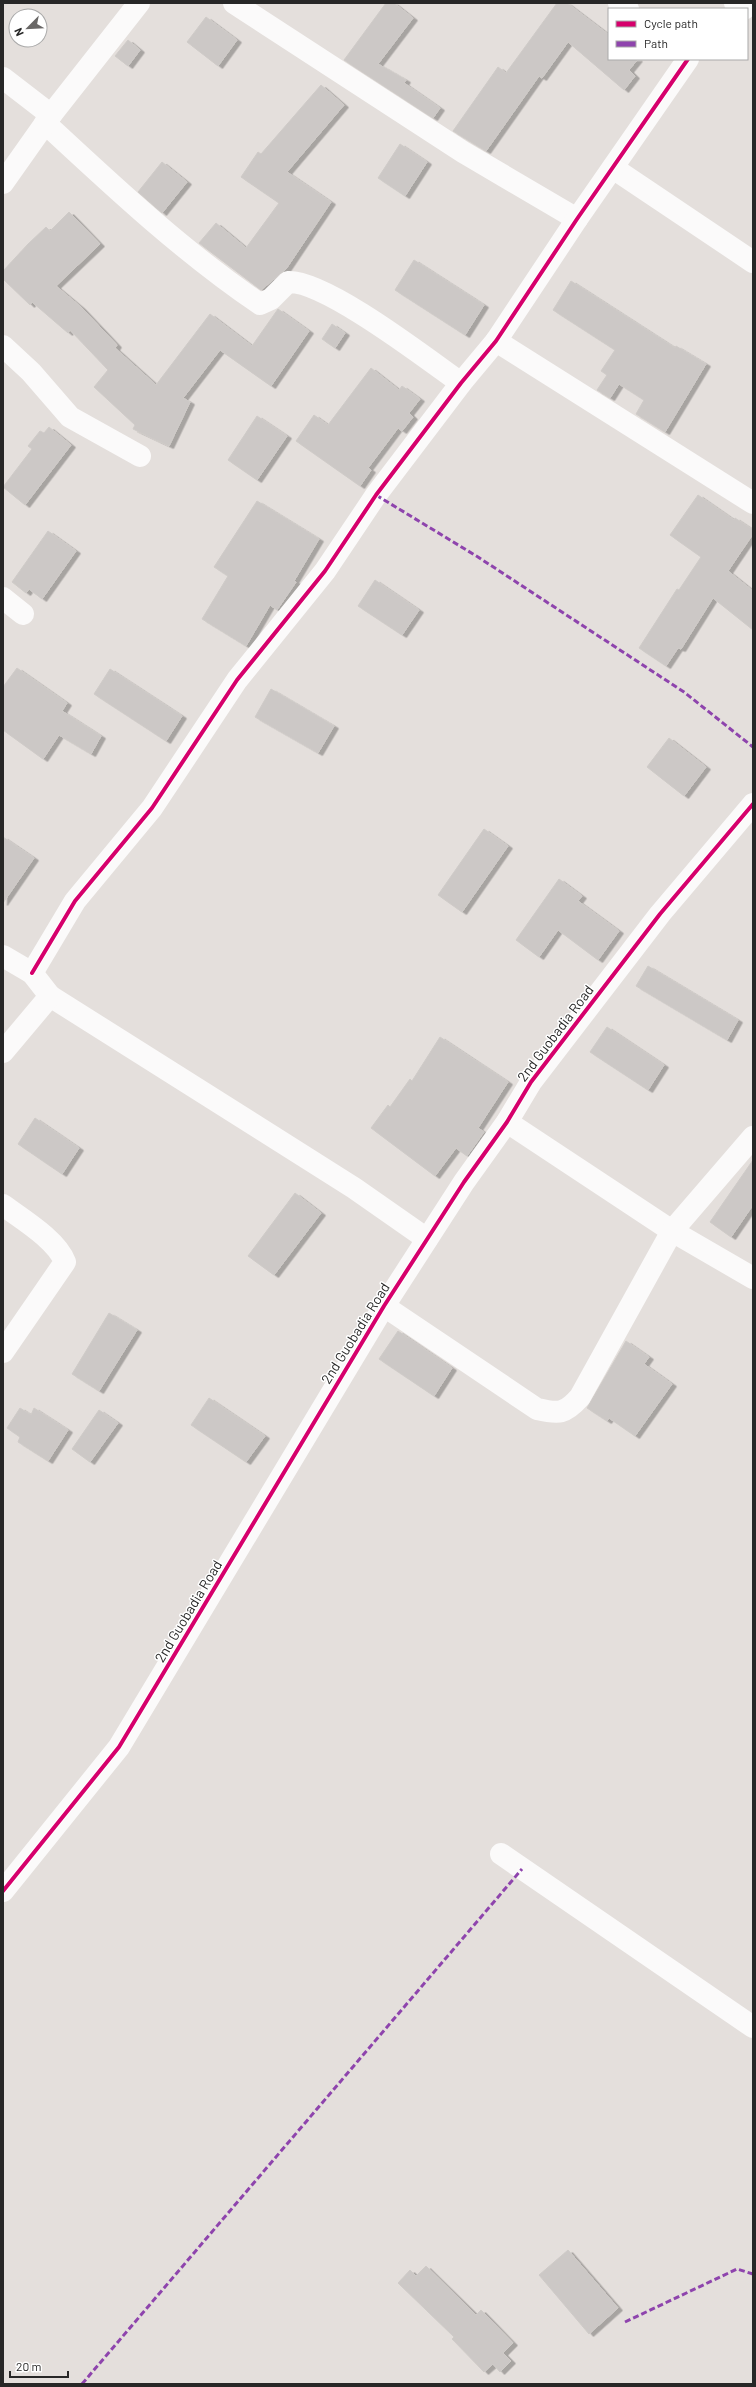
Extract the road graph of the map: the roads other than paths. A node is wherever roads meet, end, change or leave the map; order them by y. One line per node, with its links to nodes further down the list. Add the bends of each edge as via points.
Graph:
1 (139, 3): 5 (street)
2 (234, 3): 8 (street, via 464,152)
3 (687, 60): 6 (street)
4 (3, 78): 5 (street)
5 (48, 119): 7 (street); 12 (street, via 138,209 196,257 260,304 271,299 288,282 298,281 346,304)
6 (614, 168): 8 (street); 9 (street)
7 (3, 183)
8 (576, 219): 10 (street)
9 (753, 262)
10 (496, 341): 12 (street); 14 (street)
11 (3, 346): 13 (street, via 31,372 70,417)
12 (461, 382): 19 (street, via 376,495 325,571 237,680 152,808 75,901)
13 (140, 456)
14 (753, 503)
15 (3, 598): 16 (street)
16 (23, 614)
17 (753, 804): 22 (street, 2nd Guobadia Road, via 660,914 531,1082)
18 (3, 956): 19 (street)
19 (32, 973): 20 (street)
20 (50, 996): 21 (street); 26 (street, via 354,1188)
21 (3, 1052)
22 (507, 1122): 25 (street); 26 (street, 2nd Guobadia Road)
23 (753, 1137): 25 (street)
24 (3, 1205): 29 (street, via 50,1241 61,1252 65,1262)
25 (672, 1231): 27 (street); 28 (street, via 580,1397 570,1409 556,1413 537,1409)
26 (427, 1239): 28 (street, 2nd Guobadia Road)
27 (753, 1278)
28 (384, 1306): 31 (street, 2nd Guobadia Road, via 119,1747)
29 (3, 1352)
30 (501, 1854): 32 (street)
31 (3, 1891)
32 (753, 2027)

